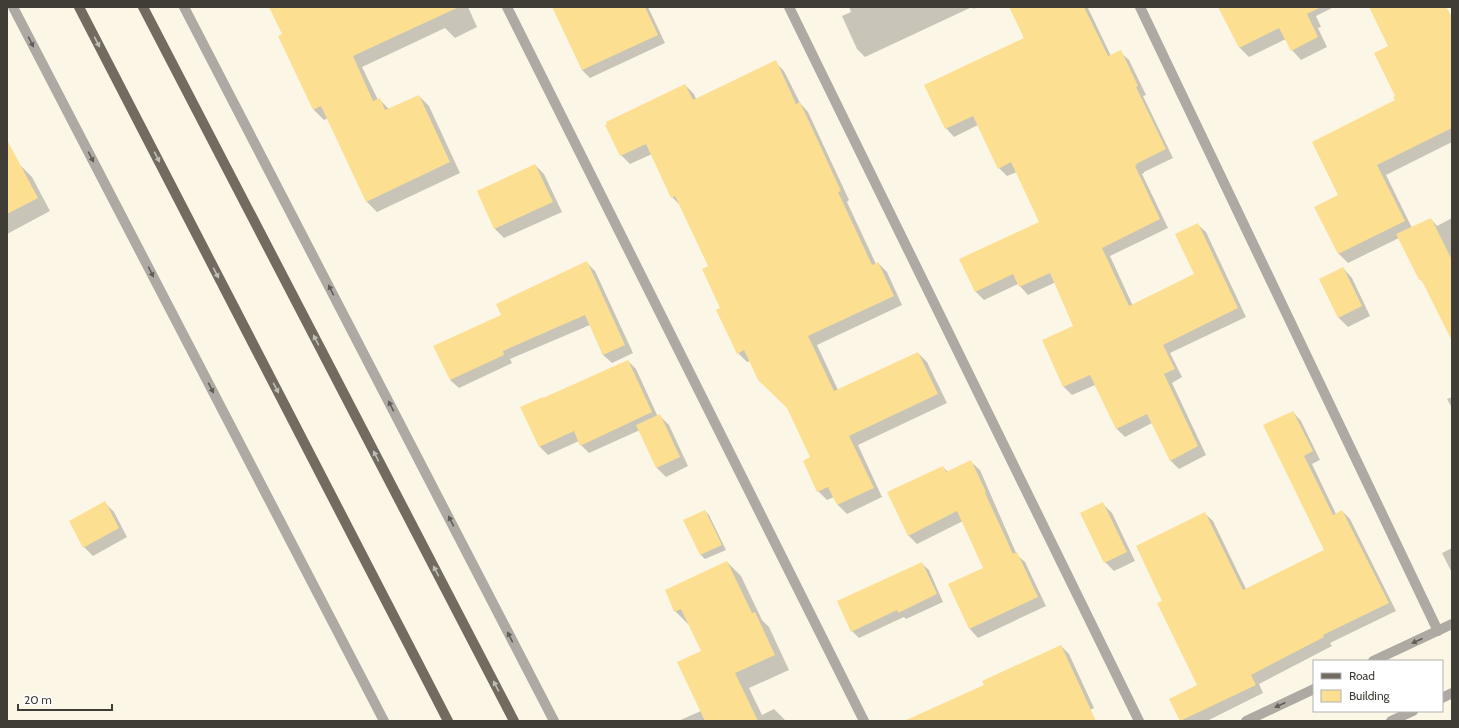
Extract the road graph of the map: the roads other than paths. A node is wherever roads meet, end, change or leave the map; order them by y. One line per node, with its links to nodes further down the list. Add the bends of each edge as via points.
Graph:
1 (13, 7): 15 (street, one-way to 15)
2 (79, 7): 16 (main road, one-way to 16)
3 (143, 7): 17 (main road, one-way to 3)
4 (184, 7): 18 (street, one-way to 4)
5 (507, 7): 19 (street)
6 (789, 7): 20 (street)
7 (1140, 7): 9 (street)
8 (1452, 624): 9 (street)
9 (1438, 631): 10 (street, one-way to 10)
10 (1375, 660)
11 (1313, 689): 21 (street, one-way to 21)
12 (1452, 693): 13 (street)
13 (1443, 698)
14 (1411, 712): 22 (street)
15 (384, 721)
16 (448, 721)
17 (514, 721)
18 (554, 721)
19 (864, 721)
20 (1139, 721)
21 (1246, 721)
22 (1391, 721)

